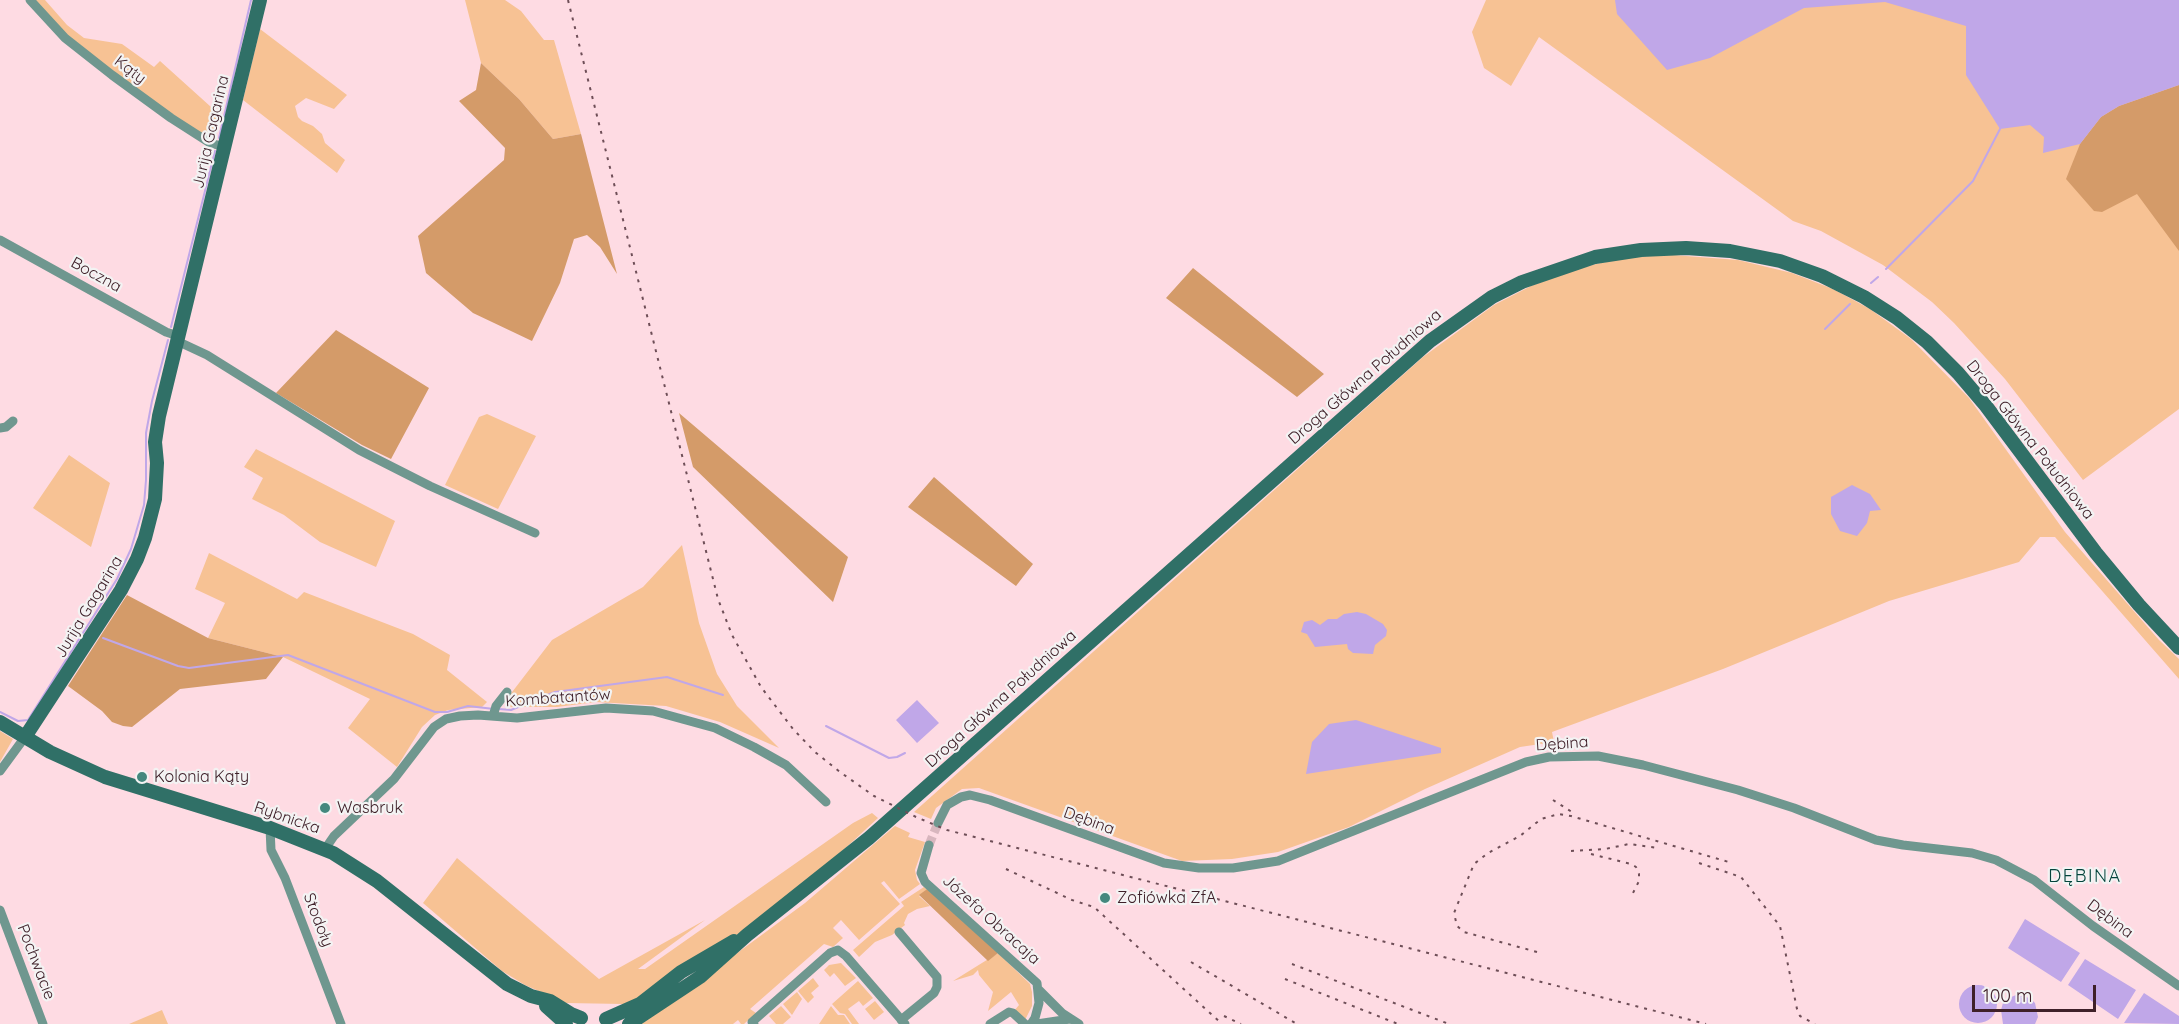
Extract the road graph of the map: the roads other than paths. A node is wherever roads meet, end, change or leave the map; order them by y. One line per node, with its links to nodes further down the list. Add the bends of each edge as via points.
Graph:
1 (30, 0): 3 (street, Kąty, via 65,38 112,75 210,143)
2 (260, 0): 3 (main road, Jurija Gagarina)
3 (225, 147): 5 (main road, Jurija Gagarina)
4 (0, 240): 5 (street, Boczna)
5 (177, 338): 8 (street, via 359,450); 13 (main road, Jurija Gagarina, via 156,429 155,499 137,559)
6 (13, 422): 7 (street)
7 (0, 429)
8 (535, 533)
9 (2179, 648): 22 (main road, Droga Główna Południowa, via 2096,553 1979,398 1927,342 1897,318 1822,276 1780,261 1686,248 1595,257 1522,282 1492,297 1430,340 888,821)
10 (507, 692): 11 (street)
11 (494, 712): 15 (street, Kombatantów, via 517,718 621,708 673,715 721,731 776,759); 19 (street, Kombatantów, via 440,722 394,779)
12 (0, 722): 13 (main road, Rybnicka)
13 (25, 737): 14 (street); 17 (main road, Rybnicka, via 105,777)
14 (0, 771)
15 (826, 802)
16 (938, 823): 23 (street, Dębina, via 947,805 970,795 1164,863 1233,868 1287,858 1526,762 1549,757 1598,756 1738,790 1794,807 1876,840 1996,860 2034,880)
17 (270, 828): 19 (main road, Rybnicka); 32 (street, Stodoły, via 271,850)
18 (929, 845): 24 (street, Józefa Obracaja, via 921,873 925,882 1031,975)
19 (325, 849): 25 (main road, Rybnicka, via 377,881 501,980)
20 (0, 910): 31 (street, Pochwacie)
21 (899, 932): 29 (street, via 938,977 934,993)
22 (747, 935): 28 (main road, Droga Główna Południowa, via 688,968); 34 (main road, Droga Główna Południowa, via 700,977)
23 (2179, 986)
24 (1039, 990): 26 (street); 37 (street, Józefa Obracaja, via 1035,1018)
25 (535, 998): 27 (main road, Rybnicka, via 550,1001); 33 (main road, Rybnicka)
26 (1070, 1019): 38 (street); 39 (street)
27 (578, 1021): 28 (main road, via 595,1015)
28 (608, 1022)
29 (903, 1022): 30 (street, via 838,950)
30 (751, 1023)
31 (43, 1024)
32 (341, 1024)
33 (566, 1024)
34 (628, 1024)
35 (990, 1024): 36 (street, via 1009,1012)
36 (1025, 1024)
37 (1030, 1024)
38 (1037, 1024)
39 (1079, 1024)

